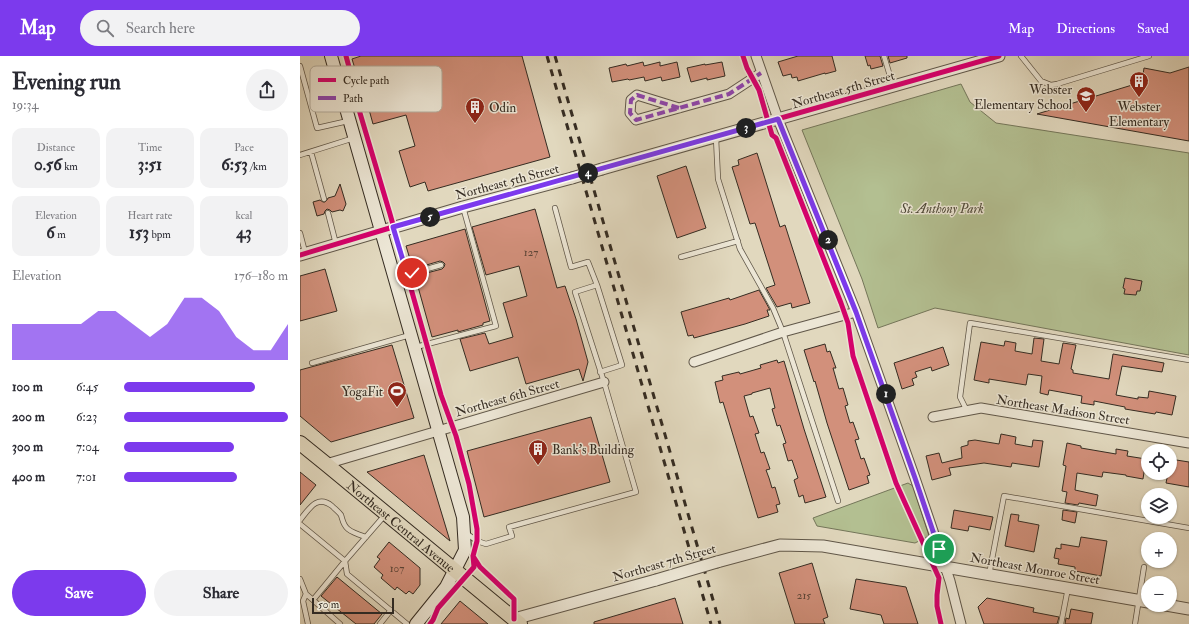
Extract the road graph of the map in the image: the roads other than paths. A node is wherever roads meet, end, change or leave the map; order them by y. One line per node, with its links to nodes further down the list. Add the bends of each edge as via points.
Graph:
1 (331, 56): 8 (main road)
2 (756, 56): 9 (street)
3 (884, 56): 10 (lane)
4 (999, 56): 10 (street, Northeast 5th Street)
5 (1021, 56): 6 (lane, via 1041,81 1051,84)
6 (1149, 56)
7 (300, 66): 11 (lane)
8 (334, 66)
9 (761, 73): 12 (street, via 728,94); 15 (street)
10 (893, 86): 15 (street, Northeast 5th Street)
11 (310, 102)
12 (679, 108): 12 (street, via 637,95 631,100 630,113 636,120)
13 (313, 112): 16 (lane, via 317,128)
14 (348, 112): 16 (main road)
15 (778, 119): 17 (street, Northeast 5th Street); 34 (street)
16 (350, 120): 18 (main road)
17 (716, 136): 22 (street, Northeast 5th Street, bridge); 27 (lane, via 718,179)
18 (355, 138): 19 (lane); 25 (main road)
19 (311, 152): 20 (lane); 21 (lane)
20 (300, 155)
21 (324, 199)
22 (463, 207): 25 (street, Northeast 5th Street); 37 (lane, via 496,326)
23 (555, 208): 33 (lane, via 571,267 588,262)
24 (328, 213): 28 (lane)
25 (381, 230): 28 (street, Northeast 5th Street); 32 (main road)
26 (300, 233): 29 (lane)
27 (738, 241): 30 (lane); 35 (lane)
28 (336, 244): 29 (street, Northeast 5th Street)
29 (303, 254)
30 (681, 257)
31 (441, 265): 32 (lane)
32 (395, 278): 36 (main road)
33 (597, 285): 41 (lane, via 622,364); 41 (lane, via 575,292)
34 (856, 312): 35 (street); 58 (street)
35 (783, 332): 39 (street); 49 (lane)
36 (411, 335): 37 (main road); 40 (lane)
37 (414, 348): 45 (main road)
38 (1189, 360): 43 (lane, via 970,323 960,397)
39 (694, 362)
40 (312, 363)
41 (600, 372): 42 (lane)
42 (604, 382): 45 (street, Northeast 6th Street); 54 (lane, via 636,492 509,527 512,536 486,544)
43 (967, 411): 44 (street, Northeast Madison Street); 47 (street, Northeast Madison Street, via 981,408)
44 (933, 417)
45 (438, 431): 48 (street, Northeast 6th Street); 54 (main road, via 463,517)
46 (300, 443): 48 (main road, Northeast Central Avenue)
47 (1189, 443)
48 (326, 464): 50 (main road, Northeast Central Avenue)
49 (838, 501)
50 (386, 513): 55 (lane); 59 (main road, Northeast Central Avenue)
51 (300, 520): 55 (lane, via 317,502 324,502 340,514 348,530)
52 (300, 524): 57 (lane)
53 (1189, 528): 60 (lane, via 1004,496)
54 (464, 532): 59 (main road, via 465,550)
55 (366, 537): 57 (lane)
56 (823, 546): 58 (street, Northeast Monroe Street); 70 (street, Northeast 7th Street, bridge, via 780,545)
57 (345, 561): 64 (lane); 69 (lane, via 347,574)
58 (944, 567): 60 (street, Northeast Monroe Street); 76 (street)
59 (454, 570): 70 (main road, Northeast Central Avenue); 75 (main road, via 446,587)
60 (990, 574): 62 (street, Northeast Monroe Street)
61 (300, 579): 63 (lane)
62 (1068, 588): 65 (street, Northeast Monroe Street); 77 (lane)
63 (306, 594): 64 (lane); 71 (lane, via 303,601)
64 (313, 600): 72 (lane)
65 (1141, 600)
66 (1177, 607): 68 (street)
67 (1141, 609): 78 (lane)
68 (1189, 609)
69 (391, 610): 73 (lane); 74 (lane)
70 (517, 622)
71 (308, 624)
72 (340, 624)
73 (380, 624)
74 (407, 624)
75 (416, 624)
76 (961, 624)
77 (1061, 624)
78 (1135, 624)

